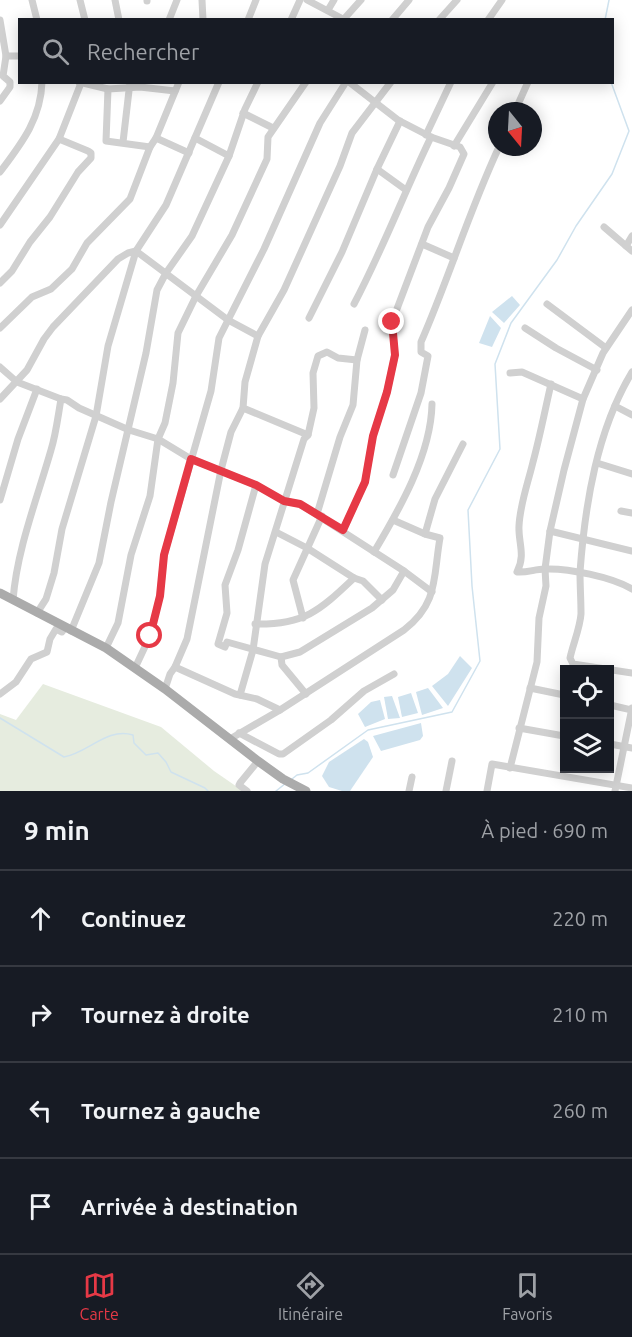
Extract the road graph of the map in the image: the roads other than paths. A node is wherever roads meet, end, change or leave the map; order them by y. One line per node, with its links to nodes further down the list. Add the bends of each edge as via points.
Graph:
1 (32, 0): 16 (street)
2 (80, 0): 17 (street)
3 (115, 0): 18 (street)
4 (177, 0): 19 (street)
5 (202, 0): 20 (street)
6 (256, 0): 21 (street)
7 (300, 0): 22 (street)
8 (307, 0): 14 (street)
9 (334, 0): 14 (street)
10 (361, 0): 24 (street)
11 (409, 0): 25 (street)
12 (457, 0): 26 (street)
13 (502, 0): 15 (street)
14 (328, 10): 23 (street)
15 (490, 17)
16 (36, 18)
17 (84, 18)
18 (119, 18)
19 (171, 18)
20 (203, 18)
21 (249, 18)
22 (292, 18)
23 (341, 18)
24 (344, 18)
25 (394, 18)
26 (441, 18)
27 (0, 21): 28 (street)
28 (6, 56): 29 (street); 46 (street, via 3,75 10,81 10,87)
29 (18, 56)
30 (42, 84): 63 (street, via 36,117)
31 (80, 84): 55 (street)
32 (96, 84): 44 (street)
33 (178, 84): 45 (street)
34 (218, 84): 54 (street)
35 (257, 84): 49 (street)
36 (305, 84): 51 (street)
37 (347, 84): 79 (street, via 320,123)
38 (351, 84): 48 (street)
39 (390, 84): 48 (street)
40 (450, 84): 52 (street)
41 (492, 84): 57 (street)
42 (527, 84): 47 (street)
43 (130, 85): 44 (street); 45 (street); 56 (street)
44 (108, 89): 56 (street, via 106,141)
45 (176, 91): 53 (street)
46 (0, 101)
47 (519, 102)
48 (376, 103): 50 (street); 83 (street, via 352,133 284,290)
49 (243, 113): 51 (street); 60 (street)
50 (400, 121): 52 (street); 62 (street)
51 (273, 128): 74 (street, via 266,142 267,159 232,235)
52 (429, 136): 57 (street); 64 (street)
53 (156, 138): 58 (street); 59 (street)
54 (195, 138): 59 (street); 60 (street)
55 (58, 140): 65 (street); 73 (street, via 88,151 91,158)
56 (123, 142): 58 (street)
57 (454, 146): 68 (street, via 464,154)
58 (150, 147): 80 (street, via 130,200 87,243 65,276 51,289 32,297)
59 (189, 153): 70 (street, via 166,205)
60 (229, 156): 72 (street, via 192,236)
61 (495, 156): 71 (street)
62 (377, 169): 64 (street); 78 (street)
63 (0, 172)
64 (406, 190): 75 (street)
65 (0, 225)
66 (604, 227): 69 (street)
67 (632, 236): 69 (street)
68 (422, 244): 71 (street); 117 (street, via 392,322 394,360 365,482)
69 (629, 249)
70 (136, 250): 72 (street); 90 (street, via 123,255 53,327); 100 (street, via 108,346)
71 (454, 258): 109 (street, via 420,342 421,352 428,356 421,393)
72 (166, 273): 74 (street); 101 (street, via 155,297)
73 (0, 283)
74 (196, 296): 79 (street); 103 (street, via 178,333 173,382)
75 (354, 304)
76 (547, 304): 84 (street)
77 (632, 310): 84 (street)
78 (309, 318)
79 (228, 320): 83 (street); 105 (street, via 219,338 211,391)
80 (0, 328)
81 (525, 328): 87 (street)
82 (365, 330): 85 (street)
83 (258, 336): 98 (street, via 245,382)
84 (606, 348): 87 (street)
85 (357, 360): 102 (street, via 327,352 318,356); 115 (street, via 353,405)
86 (0, 367): 90 (street)
87 (597, 370): 95 (street)
88 (632, 372): 97 (street)
89 (510, 373): 91 (street, via 522,372)
90 (17, 382): 92 (street); 93 (street)
91 (551, 384): 95 (street); 125 (street, via 518,529 522,547 517,572)
92 (37, 389): 94 (street); 111 (street)
93 (0, 399)
94 (61, 399): 100 (street); 132 (street)
95 (583, 399): 118 (street)
96 (432, 404): 116 (street, via 422,456)
97 (615, 406): 99 (street); 106 (street)
98 (243, 408): 102 (street); 107 (street, via 231,432)
99 (632, 415)
100 (96, 416): 101 (street); 134 (street, via 62,529 46,599)
101 (129, 430): 103 (street); 137 (street, via 99,563)
102 (308, 435): 112 (street)
103 (158, 440): 105 (street); 138 (street, via 150,496 131,555 118,623)
104 (463, 444): 120 (street, via 435,499)
105 (191, 459): 107 (street); 142 (street, via 164,555 160,596 150,636)
106 (597, 463): 108 (street); 121 (street)
107 (221, 470): 110 (street); 141 (street, via 187,639)
108 (632, 474)
109 (393, 475)
110 (256, 485): 112 (street); 139 (street, via 225,585 227,613 218,644 225,647 227,642)
111 (0, 500)
112 (284, 501): 115 (street, via 300,504); 119 (street)
113 (621, 511): 114 (street)
114 (632, 513)
115 (319, 515): 117 (street); 122 (street)
116 (393, 520): 120 (street); 124 (street)
117 (343, 530): 124 (street)
118 (550, 531): 121 (street); 125 (street)
119 (276, 532): 122 (street); 136 (street, via 265,564)
120 (425, 534): 130 (street, via 440,538)
121 (584, 540): 123 (street); 127 (street)
122 (307, 548): 128 (street); 135 (street, via 293,580)
123 (632, 551)
124 (374, 552): 126 (street)
125 (544, 568): 127 (street); 145 (street, via 546,586)
126 (404, 571): 130 (street); 133 (street)
127 (580, 573): 129 (street, via 617,581); 143 (street, via 581,616 570,662)
128 (354, 578): 133 (street, via 363,581); 135 (street, via 319,610)
129 (632, 589)
130 (432, 592): 148 (street, via 425,610 411,625)
131 (0, 593): 132 (main road)
132 (13, 600): 134 (main road)
133 (382, 600): 140 (street, via 300,652)
134 (37, 613): 137 (main road)
135 (303, 618): 136 (street)
136 (255, 624): 139 (street)
137 (68, 629): 138 (main road); 147 (street, via 56,629 47,652 31,659 16,682)
138 (106, 648): 142 (main road)
139 (253, 650): 140 (street); 150 (street)
140 (281, 657): 148 (street, via 282,665)
141 (175, 667): 146 (street); 150 (street)
142 (135, 668): 146 (main road)
143 (632, 673)
144 (394, 674): 155 (street, via 370,687 283,754)
145 (530, 688): 149 (street); 154 (street)
146 (165, 689): 157 (main road)
147 (0, 694)
148 (306, 694): 152 (street)
149 (560, 694)
150 (240, 695): 152 (street)
151 (614, 706): 153 (street)
152 (280, 710): 155 (street)
153 (632, 710): 159 (street)
154 (519, 728): 156 (street); 163 (street)
155 (239, 733): 157 (street)
156 (560, 735)
157 (230, 739): 161 (main road)
158 (614, 745): 159 (street)
159 (623, 747): 160 (street); 165 (street)
160 (632, 748)
161 (258, 761): 167 (street, via 240,783); 168 (main road)
162 (452, 761): 170 (street)
163 (510, 768): 165 (street); 171 (street, via 492,764)
164 (412, 777): 169 (street)
165 (615, 788): 166 (street)
166 (632, 788)
167 (247, 791)
168 (306, 791)
169 (409, 791)
170 (446, 791)
171 (487, 791)

